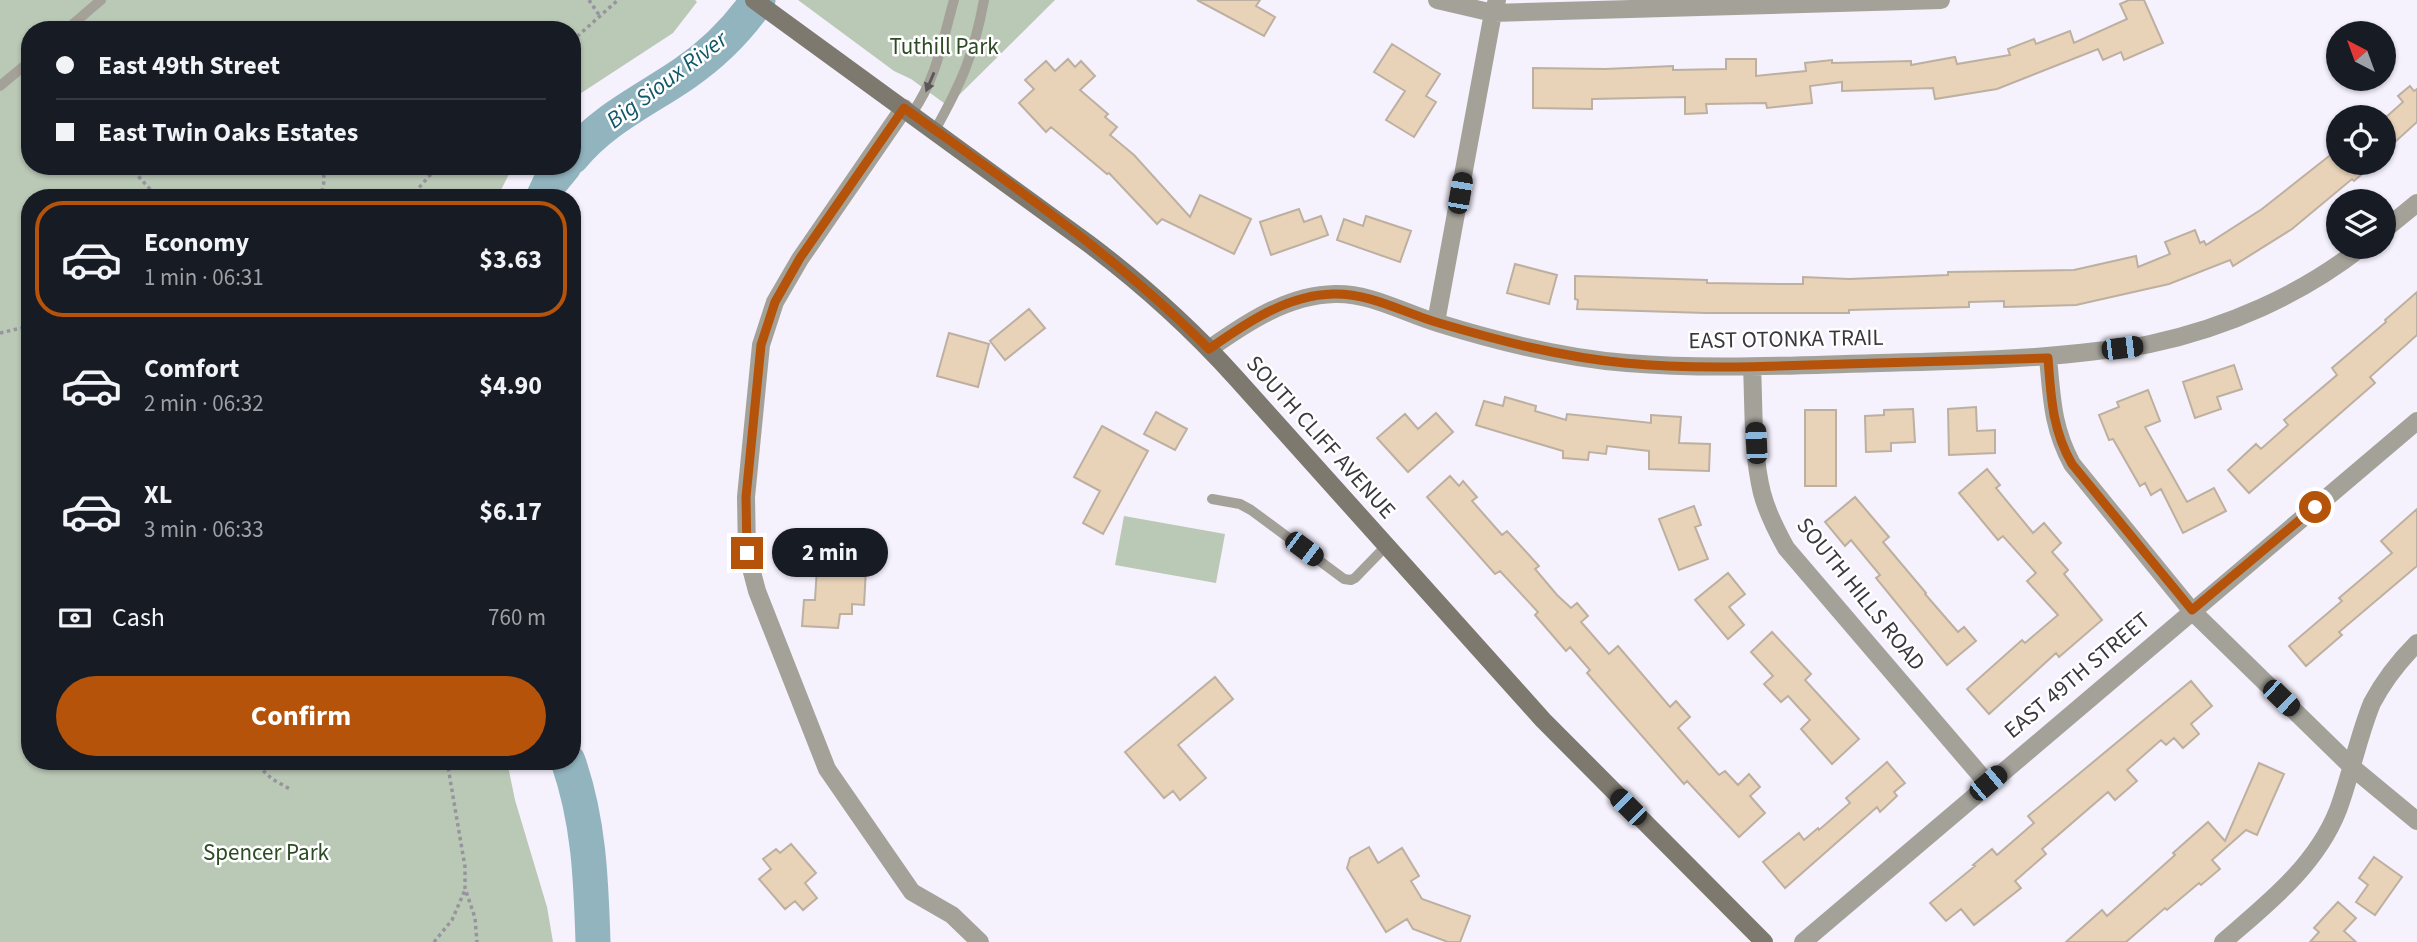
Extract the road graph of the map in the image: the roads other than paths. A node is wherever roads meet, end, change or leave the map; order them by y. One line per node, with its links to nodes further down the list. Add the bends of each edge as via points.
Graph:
1 (101, 0): 8 (lane)
2 (754, 0): 11 (main road, SOUTH CLIFF AVENUE)
3 (954, 0): 11 (lane, one-way to 11, via 935,69 926,90)
4 (984, 0): 12 (lane, via 964,76)
5 (1437, 0): 7 (street)
6 (1941, 0): 7 (street)
7 (1495, 6): 16 (street)
8 (76, 21)
9 (21, 68): 10 (lane)
10 (0, 86)
11 (908, 111): 12 (main road, SOUTH CLIFF AVENUE); 28 (street, via 800,258 775,302 761,345 746,497 747,553 757,591 827,769 912,892 952,915)
12 (935, 130): 17 (main road, SOUTH CLIFF AVENUE, via 1121,268)
13 (2417, 203): 14 (street)
14 (2396, 220)
15 (2346, 259): 18 (street, EAST OTONKA TRAIL, via 2289,294 2193,333 2147,345)
16 (1436, 322): 17 (street, EAST OTONKA TRAIL, via 1378,301 1332,294 1306,298 1261,315); 19 (street, EAST OTONKA TRAIL, via 1508,343 1626,363)
17 (1209, 349): 22 (main road, SOUTH CLIFF AVENUE)
18 (2048, 358): 19 (street, EAST OTONKA TRAIL); 23 (street, via 2054,422 2072,464)
19 (1752, 367): 26 (street, SOUTH HILLS ROAD, via 1757,468 1771,519 1786,548)
20 (2417, 421): 23 (street, EAST 49TH STREET)
21 (1212, 499): 22 (lane, via 1251,510 1344,579 1355,578)
22 (1386, 546): 29 (main road, SOUTH CLIFF AVENUE, via 1543,720)
23 (2192, 610): 25 (street); 26 (street, EAST 49TH STREET)
24 (2417, 643): 25 (street, via 2399,660 2376,695)
25 (2353, 768): 27 (street); 31 (street, via 2330,828 2308,862)
26 (1988, 783): 30 (street, EAST 49TH STREET)
27 (2417, 821)
28 (980, 942)
29 (1764, 942)
30 (1803, 942)
31 (2223, 942)

